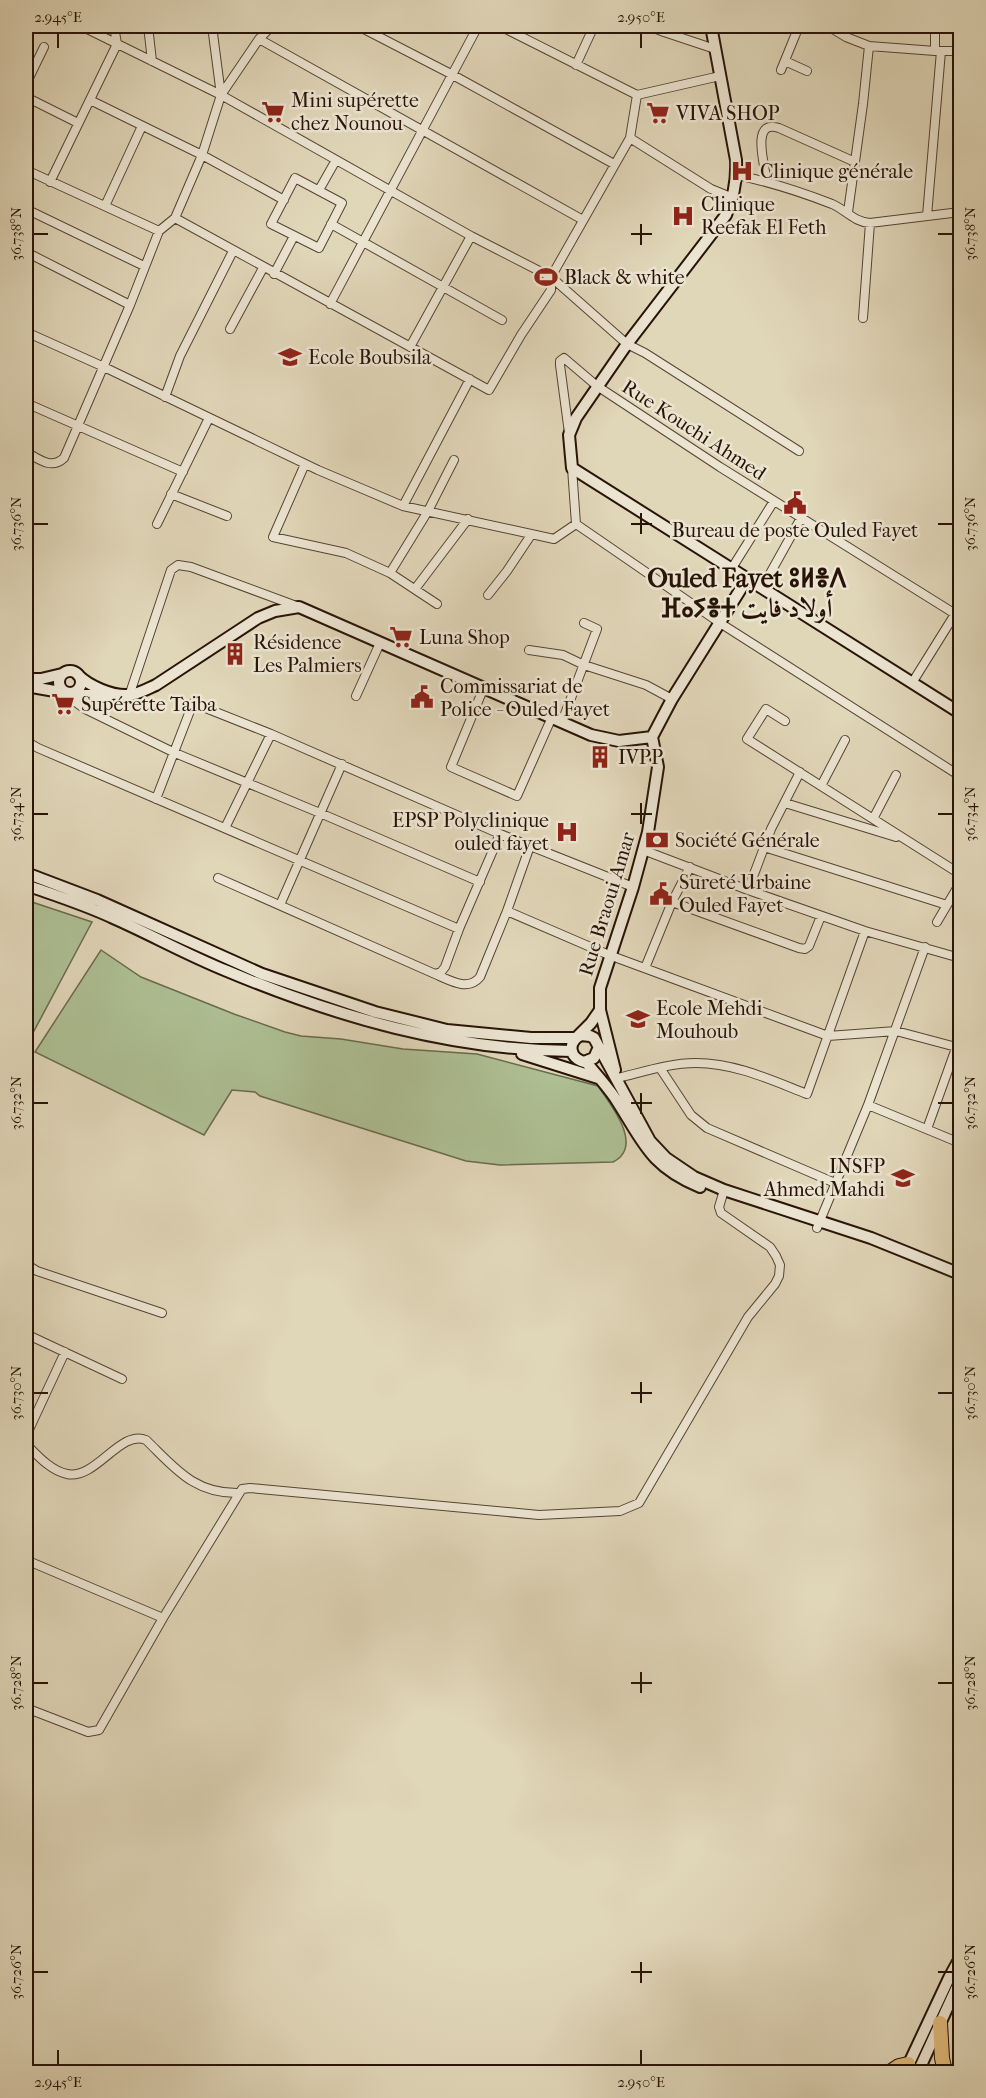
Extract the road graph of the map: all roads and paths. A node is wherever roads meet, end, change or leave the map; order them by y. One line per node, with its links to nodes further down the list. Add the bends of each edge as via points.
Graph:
1 (81, 26): 16 (street)
2 (114, 26): 16 (street)
3 (148, 26): 22 (street)
4 (212, 26): 30 (street)
5 (272, 26): 15 (street)
6 (358, 26): 27 (street)
7 (478, 26): 27 (street)
8 (504, 26): 24 (street)
9 (594, 26): 24 (street)
10 (649, 26): 19 (street)
11 (711, 26): 19 (main road)
12 (799, 26): 23 (street)
13 (828, 26): 17 (street)
14 (935, 26): 20 (street)
15 (259, 39): 30 (street); 36 (street)
16 (117, 44): 22 (street); 33 (street)
17 (869, 46): 20 (street); 40 (street)
18 (44, 47): 29 (street)
19 (715, 49): 28 (main road)
20 (938, 51): 21 (street); 54 (street)
21 (960, 51)
22 (152, 61): 30 (street)
23 (785, 61): 25 (street); 26 (street)
24 (576, 66): 31 (street)
25 (781, 70)
26 (807, 71)
27 (452, 74): 36 (street); 41 (street)
28 (720, 76): 31 (street); 43 (main road)
29 (26, 84)
30 (221, 95): 38 (street); 39 (street)
31 (637, 95): 37 (street)
32 (26, 97): 34 (street)
33 (90, 100): 34 (street); 35 (street)
34 (78, 123): 44 (street)
35 (142, 126): 38 (street); 50 (street)
36 (421, 131): 46 (street); 56 (street)
37 (630, 138): 41 (street); 48 (street, via 711,189)
38 (202, 155): 49 (street); 55 (street)
39 (336, 160): 46 (street); 47 (street)
40 (855, 162): 45 (street, via 771,126 764,129 761,137); 52 (street)
41 (614, 164): 56 (street)
42 (26, 170): 44 (street)
43 (737, 175): 45 (street); 48 (main road)
44 (50, 182): 50 (street)
45 (767, 182): 52 (street)
46 (390, 189): 61 (street); 62 (street)
47 (319, 190): 49 (street, via 295,178); 58 (street, via 342,202)
48 (733, 198): 76 (main road, via 726,215)
49 (284, 200): 60 (street, via 271,224)
50 (105, 206): 59 (street)
51 (26, 209): 65 (street)
52 (848, 212): 57 (street, via 857,221)
53 (960, 212): 54 (street)
54 (927, 216): 57 (street)
55 (175, 218): 59 (street); 63 (street)
56 (583, 220): 68 (street)
57 (870, 223): 72 (street)
58 (331, 224): 60 (street, via 319,248); 62 (street)
59 (159, 231): 65 (street)
60 (294, 236): 67 (street)
61 (471, 236): 68 (street); 69 (street)
62 (363, 241): 69 (street); 70 (street)
63 (233, 251): 66 (street); 81 (street, via 180,356)
64 (26, 252): 71 (street)
65 (144, 266): 71 (street)
66 (263, 268): 67 (street); 74 (street)
67 (274, 274): 70 (street)
68 (551, 277): 76 (street); 79 (street, via 551,290 489,390)
69 (442, 286): 73 (street); 77 (street)
70 (330, 304): 77 (street)
71 (130, 305): 78 (street)
72 (863, 318)
73 (502, 320)
74 (230, 328)
75 (26, 333): 78 (street)
76 (627, 344): 80 (main road); 86 (street)
77 (410, 347): 79 (street)
78 (104, 368): 81 (street); 84 (street)
79 (470, 379): 94 (street)
80 (597, 386): 85 (main road); 85 (street, Rue Kouchi Ahmed, via 564,358 560,360); 93 (street, Rue Kouchi Ahmed)
81 (165, 397): 83 (street)
82 (26, 403): 84 (street)
83 (209, 418): 89 (street); 91 (street)
84 (79, 426): 87 (street, via 58,463 47,463); 91 (street)
85 (569, 435): 90 (main road)
86 (798, 451)
87 (26, 452)
88 (454, 460): 95 (street)
89 (305, 464): 94 (street); 103 (street, via 273,537 346,553)
90 (572, 468): 100 (street); 102 (main road)
91 (183, 472): 92 (street)
92 (171, 494): 96 (street); 99 (street)
93 (774, 501): 97 (street, Rue Kouchi Ahmed); 102 (street)
94 (403, 506): 95 (street)
95 (429, 511): 98 (street); 103 (street)
96 (227, 516)
97 (801, 518): 105 (street); 111 (street, Rue Kouchi Ahmed)
98 (468, 519): 101 (street); 106 (street)
99 (157, 524)
100 (576, 524): 101 (street, via 554,539); 113 (street)
101 (531, 535): 107 (street)
102 (732, 568): 104 (main road)
103 (390, 573): 106 (street)
104 (747, 579): 105 (main road); 113 (main road)
105 (762, 588): 120 (main road)
106 (415, 589): 108 (street)
107 (488, 595)
108 (437, 604)
109 (960, 606): 111 (street)
110 (299, 607): 114 (main road); 124 (main road, via 258,618 156,685); 124 (street, via 178,565 171,570)
111 (958, 616): 120 (street)
112 (584, 623): 116 (street, via 597,629)
113 (720, 623): 126 (main road); 138 (street)
114 (380, 643): 122 (main road); 125 (street)
115 (529, 650): 116 (street, via 563,655)
116 (584, 665): 126 (street, via 646,685); 128 (street)
117 (62, 674): 118 (main road, via 69,671); 119 (main road); 123 (main road, via 60,685)
118 (78, 675): 123 (main road, via 80,685); 124 (main road, via 84,681)
119 (26, 679)
120 (912, 683): 127 (main road)
121 (26, 686): 123 (main road)
122 (484, 687): 128 (main road); 128 (street, via 451,767 517,796)
123 (69, 692): 124 (main road); 134 (street, via 85,709)
124 (124, 695)
125 (356, 696)
126 (672, 699): 131 (main road)
127 (960, 713)
128 (557, 720): 131 (main road, via 591,735 619,741)
129 (785, 721): 136 (street, via 766,709 747,739)
130 (271, 735): 134 (street, via 193,703); 135 (street); 139 (street)
131 (652, 737): 150 (main road, Rue Braoui Amar, via 658,767)
132 (844, 740): 140 (street)
133 (26, 741): 141 (street)
134 (175, 753): 139 (street); 141 (street)
135 (342, 764): 143 (street); 146 (street)
136 (800, 772): 140 (street); 142 (street)
137 (896, 775): 144 (street)
138 (960, 776)
139 (248, 782): 143 (street); 145 (street)
140 (821, 786): 144 (street)
141 (156, 799): 145 (street)
142 (785, 802): 147 (street); 149 (street)
143 (320, 813): 151 (street); 156 (street)
144 (873, 819): 147 (street)
145 (225, 828): 151 (street)
146 (500, 834): 148 (street); 156 (street)
147 (906, 840): 154 (street)
148 (530, 846): 159 (street); 164 (street)
149 (764, 847): 160 (street); 162 (street)
150 (643, 850): 152 (street); 159 (main road, Rue Braoui Amar)
151 (299, 860): 163 (street); 167 (street)
152 (690, 867): 160 (street); 161 (street)
153 (26, 873): 178 (main road, via 97,900 262,975 375,1012 447,1030)
154 (960, 874)
155 (218, 878): 163 (street)
156 (480, 882): 167 (street)
157 (960, 883): 162 (street)
158 (26, 885): 179 (main road, via 109,916 224,970 295,998 424,1036)
159 (633, 886): 170 (main road, Rue Braoui Amar)
160 (748, 890): 165 (street)
161 (672, 902): 165 (street, via 805,949); 172 (street)
162 (947, 904): 166 (street)
163 (280, 905): 173 (street)
164 (507, 911): 170 (street); 173 (street, via 477,982 462,985)
165 (821, 916): 168 (street)
166 (937, 922)
167 (459, 929): 173 (street, via 445,967)
168 (865, 931): 169 (street); 176 (street)
169 (926, 947): 171 (street); 175 (street)
170 (609, 955): 172 (street); 174 (main road, Rue Braoui Amar, via 600,988)
171 (960, 958)
172 (645, 968): 176 (street)
173 (435, 974)
174 (600, 1010): 178 (main road); 180 (main road, Rue Braoui Amar); 185 (main road)
175 (896, 1031): 176 (street); 181 (street); 188 (street)
176 (828, 1036): 184 (street, via 807,1094 724,1065 694,1063)
177 (960, 1037): 181 (street)
178 (575, 1038): 180 (main road, via 590,1036); 182 (main road)
179 (486, 1046): 182 (main road); 186 (main road)
180 (598, 1048): 183 (main road, via 594,1058); 187 (main road)
181 (959, 1048): 189 (street)
182 (571, 1051): 183 (main road, via 575,1059)
183 (586, 1062): 186 (main road)
184 (660, 1068): 185 (street); 191 (street, via 691,1115 707,1128)
185 (618, 1078): 187 (main road)
186 (603, 1080): 192 (main road, via 655,1160 672,1173)
187 (626, 1097): 192 (main road, via 650,1141 666,1158)
188 (868, 1105): 189 (street); 191 (street)
189 (927, 1129): 190 (street)
190 (960, 1143)
191 (836, 1183): 193 (street)
192 (723, 1193): 193 (main road); 203 (street, via 721,1213 770,1247 780,1265 779,1276 748,1317 639,1503 620,1511 539,1515 250,1488)
193 (818, 1225): 195 (main road, via 871,1238); 196 (main road)
194 (26, 1266): 197 (street)
195 (960, 1274)
196 (960, 1281)
197 (162, 1313)
198 (26, 1334): 199 (street)
199 (64, 1352): 200 (street); 201 (street)
200 (122, 1379)
201 (26, 1436)
202 (26, 1444): 203 (street, via 56,1469 73,1474 100,1462 128,1440 140,1437 189,1480 222,1494)
203 (239, 1493): 205 (street)
204 (26, 1560): 205 (street)
205 (163, 1618): 206 (street, via 99,1730 88,1732)
206 (26, 1708)
207 (960, 1958): 210 (main road)
208 (960, 1980): 209 (main road)
209 (940, 2023): 210 (main road); 212 (highway)
210 (912, 2069): 211 (highway, via 899,2066)
211 (890, 2073)
212 (945, 2073)

